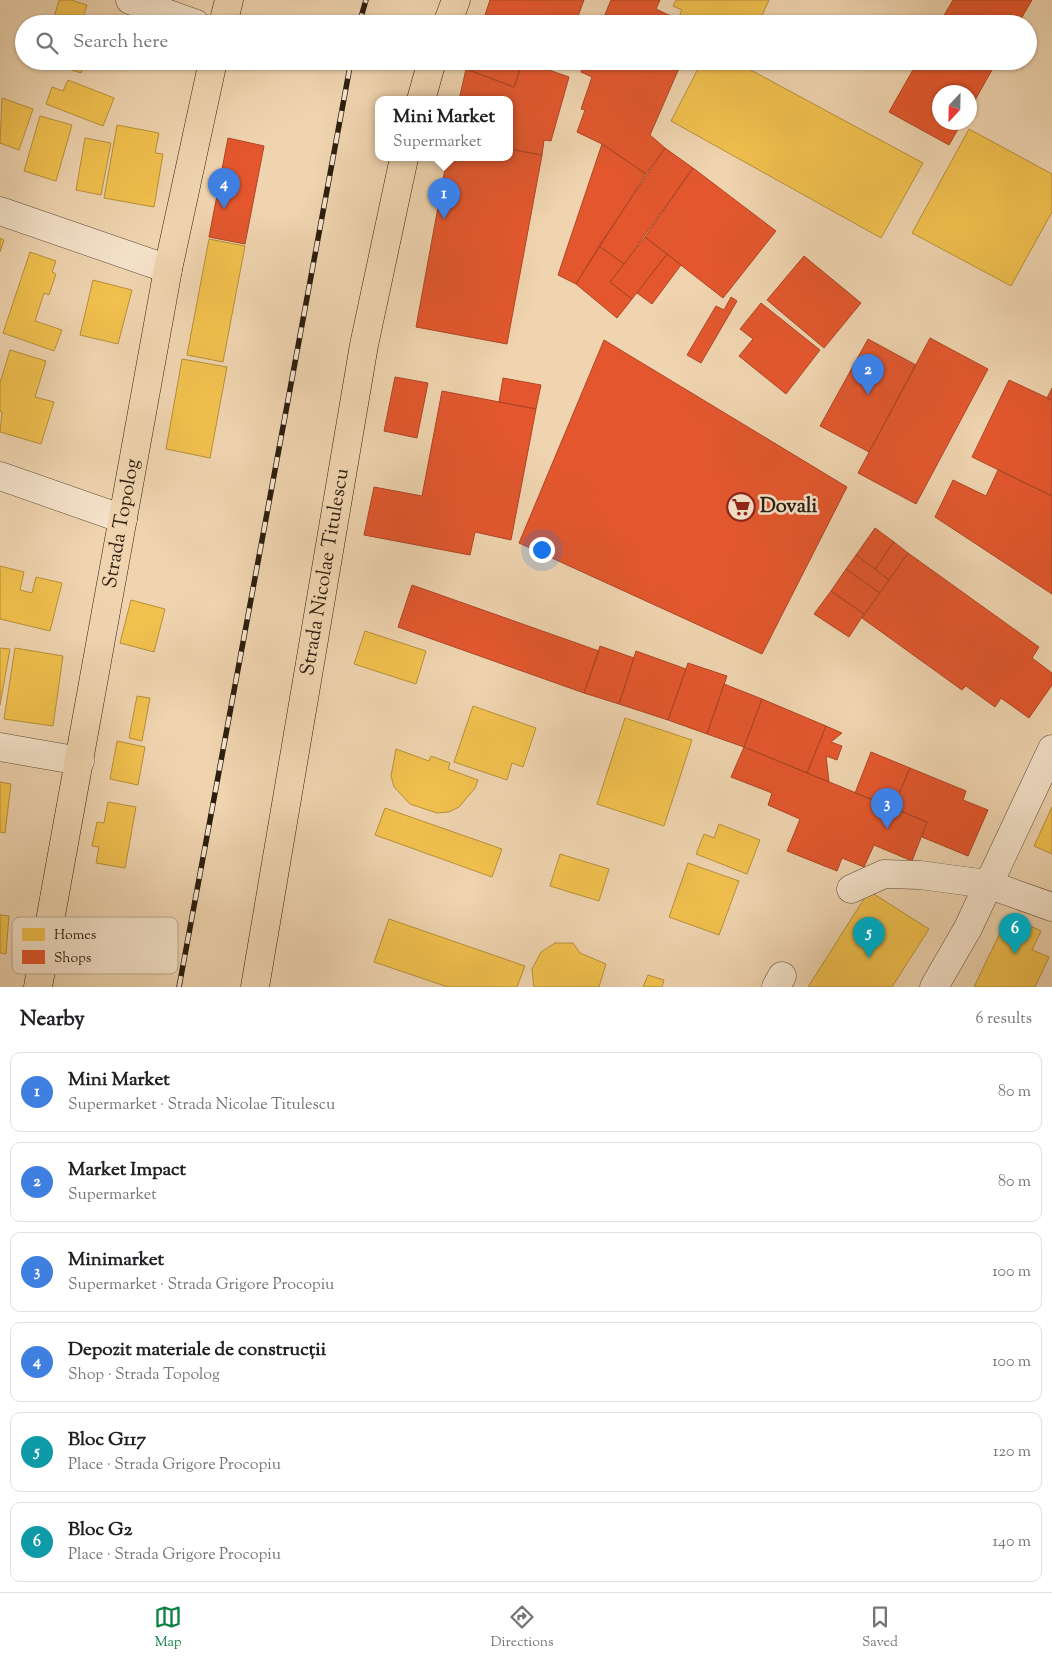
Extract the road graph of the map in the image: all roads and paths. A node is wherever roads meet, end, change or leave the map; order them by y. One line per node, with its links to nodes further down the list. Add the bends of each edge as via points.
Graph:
1 (130, 0): 4 (street)
2 (229, 0): 5 (main road)
3 (456, 0): 6 (main road)
4 (171, 15)
5 (225, 15)
6 (450, 15)
7 (212, 70): 12 (main road, Strada Topolog)
8 (429, 70): 9 (main road)
9 (422, 96)
10 (403, 161): 24 (main road, Strada Nicolae Titulescu, via 364,345)
11 (0, 211): 12 (street)
12 (168, 269): 14 (main road, Strada Topolog)
13 (0, 476): 14 (street)
14 (123, 518): 17 (main road, Strada Topolog)
15 (0, 747): 17 (street)
16 (1052, 750): 18 (street)
17 (80, 762): 21 (main road, Strada Topolog)
18 (987, 884): 19 (street, via 884,874); 20 (street); 25 (street, via 968,928)
19 (851, 889)
20 (1052, 908)
21 (51, 917)
22 (40, 974): 23 (main road, Strada Topolog)
23 (38, 987)
24 (255, 987)
25 (934, 987)

